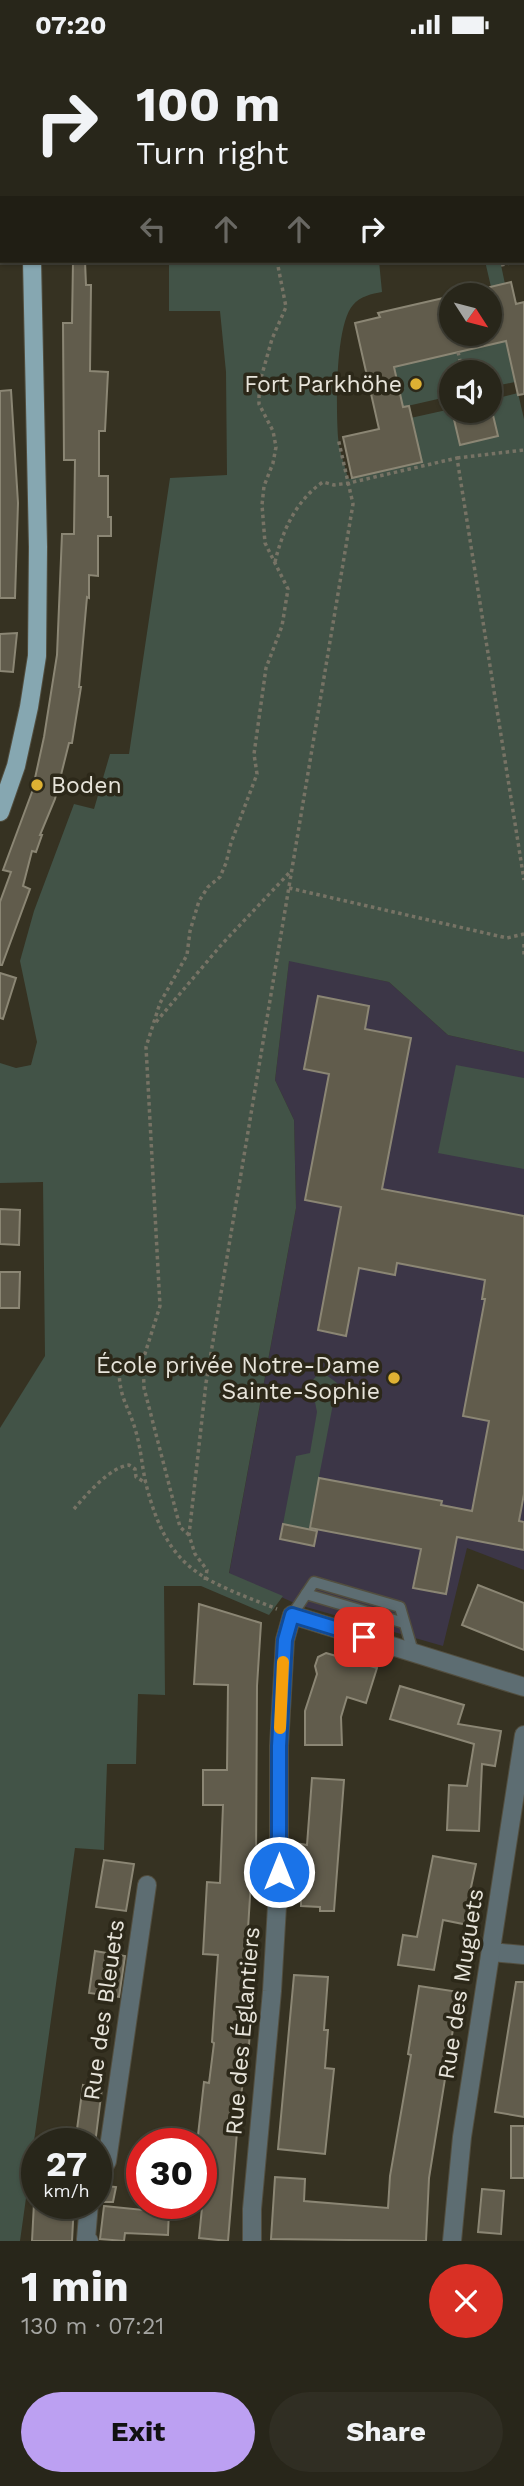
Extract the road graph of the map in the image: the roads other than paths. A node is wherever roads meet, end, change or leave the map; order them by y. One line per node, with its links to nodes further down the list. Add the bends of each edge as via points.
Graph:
1 (32, 263): 2 (main road, via 37,656 16,766)
2 (0, 813)
3 (292, 1615): 4 (street); 4 (lane, via 306,1594 404,1623); 13 (street, Rue des Églantiers, via 285,1640 278,1885)
4 (413, 1652): 5 (street)
5 (524, 1687)
6 (524, 1735): 8 (street, Rue des Muguets)
7 (147, 1885): 10 (street, Rue des Bleuets)
8 (491, 1952): 9 (street); 14 (street, Rue des Muguets)
9 (524, 1955)
10 (112, 2128)
11 (88, 2219): 12 (street)
12 (89, 2241)
13 (253, 2241)
14 (452, 2241)

